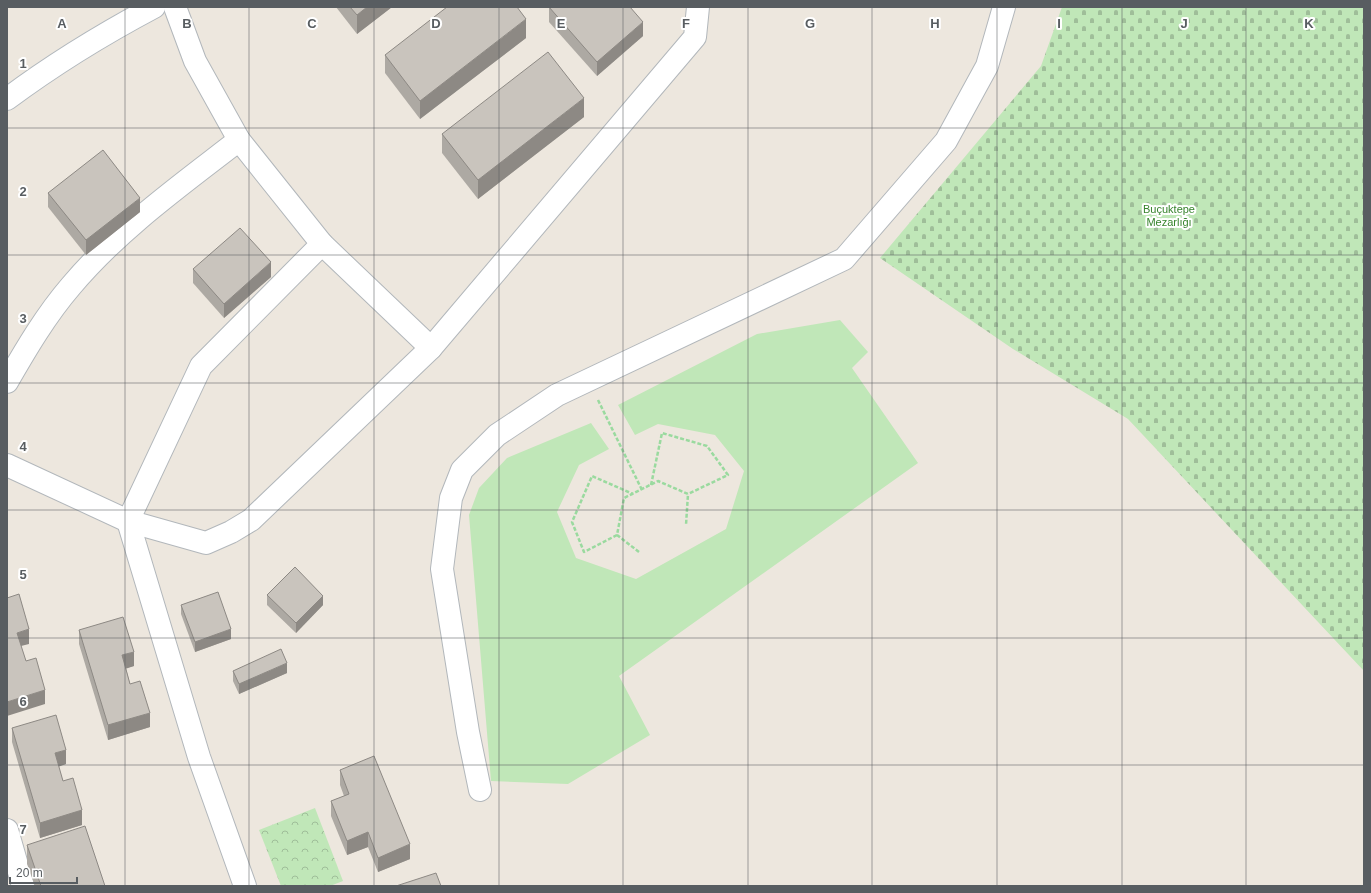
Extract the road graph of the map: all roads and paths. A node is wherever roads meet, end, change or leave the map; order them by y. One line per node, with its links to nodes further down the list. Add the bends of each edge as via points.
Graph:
1 (154, 7): 5 (street, via 106,32)
2 (175, 7): 6 (street, via 195,60)
3 (698, 7): 8 (street, via 695,38)
4 (1004, 7): 9 (street, via 987,66 946,141 844,259)
5 (7, 99)
6 (239, 140): 7 (street); 10 (street, via 152,207 71,286 26,348)
7 (322, 244): 8 (street); 16 (street, via 201,366)
8 (431, 348): 16 (street, via 251,520 231,532 206,542)
9 (588, 380): 13 (path); 20 (street, via 557,395 497,435 462,470 451,498 442,569)
10 (7, 382)
11 (7, 465): 16 (street)
12 (651, 485): 13 (path); 15 (path, via 658,481); 15 (path, via 662,433 707,446 728,475)
13 (642, 490): 14 (path)
14 (633, 494): 18 (path, via 624,498); 18 (path, via 592,476 572,522 584,552)
15 (688, 494): 17 (path)
16 (128, 521): 23 (street, via 199,757)
17 (686, 525)
18 (617, 535): 19 (path)
19 (639, 552)
20 (480, 790)
21 (7, 830): 22 (street)
22 (23, 886)
23 (245, 886)

